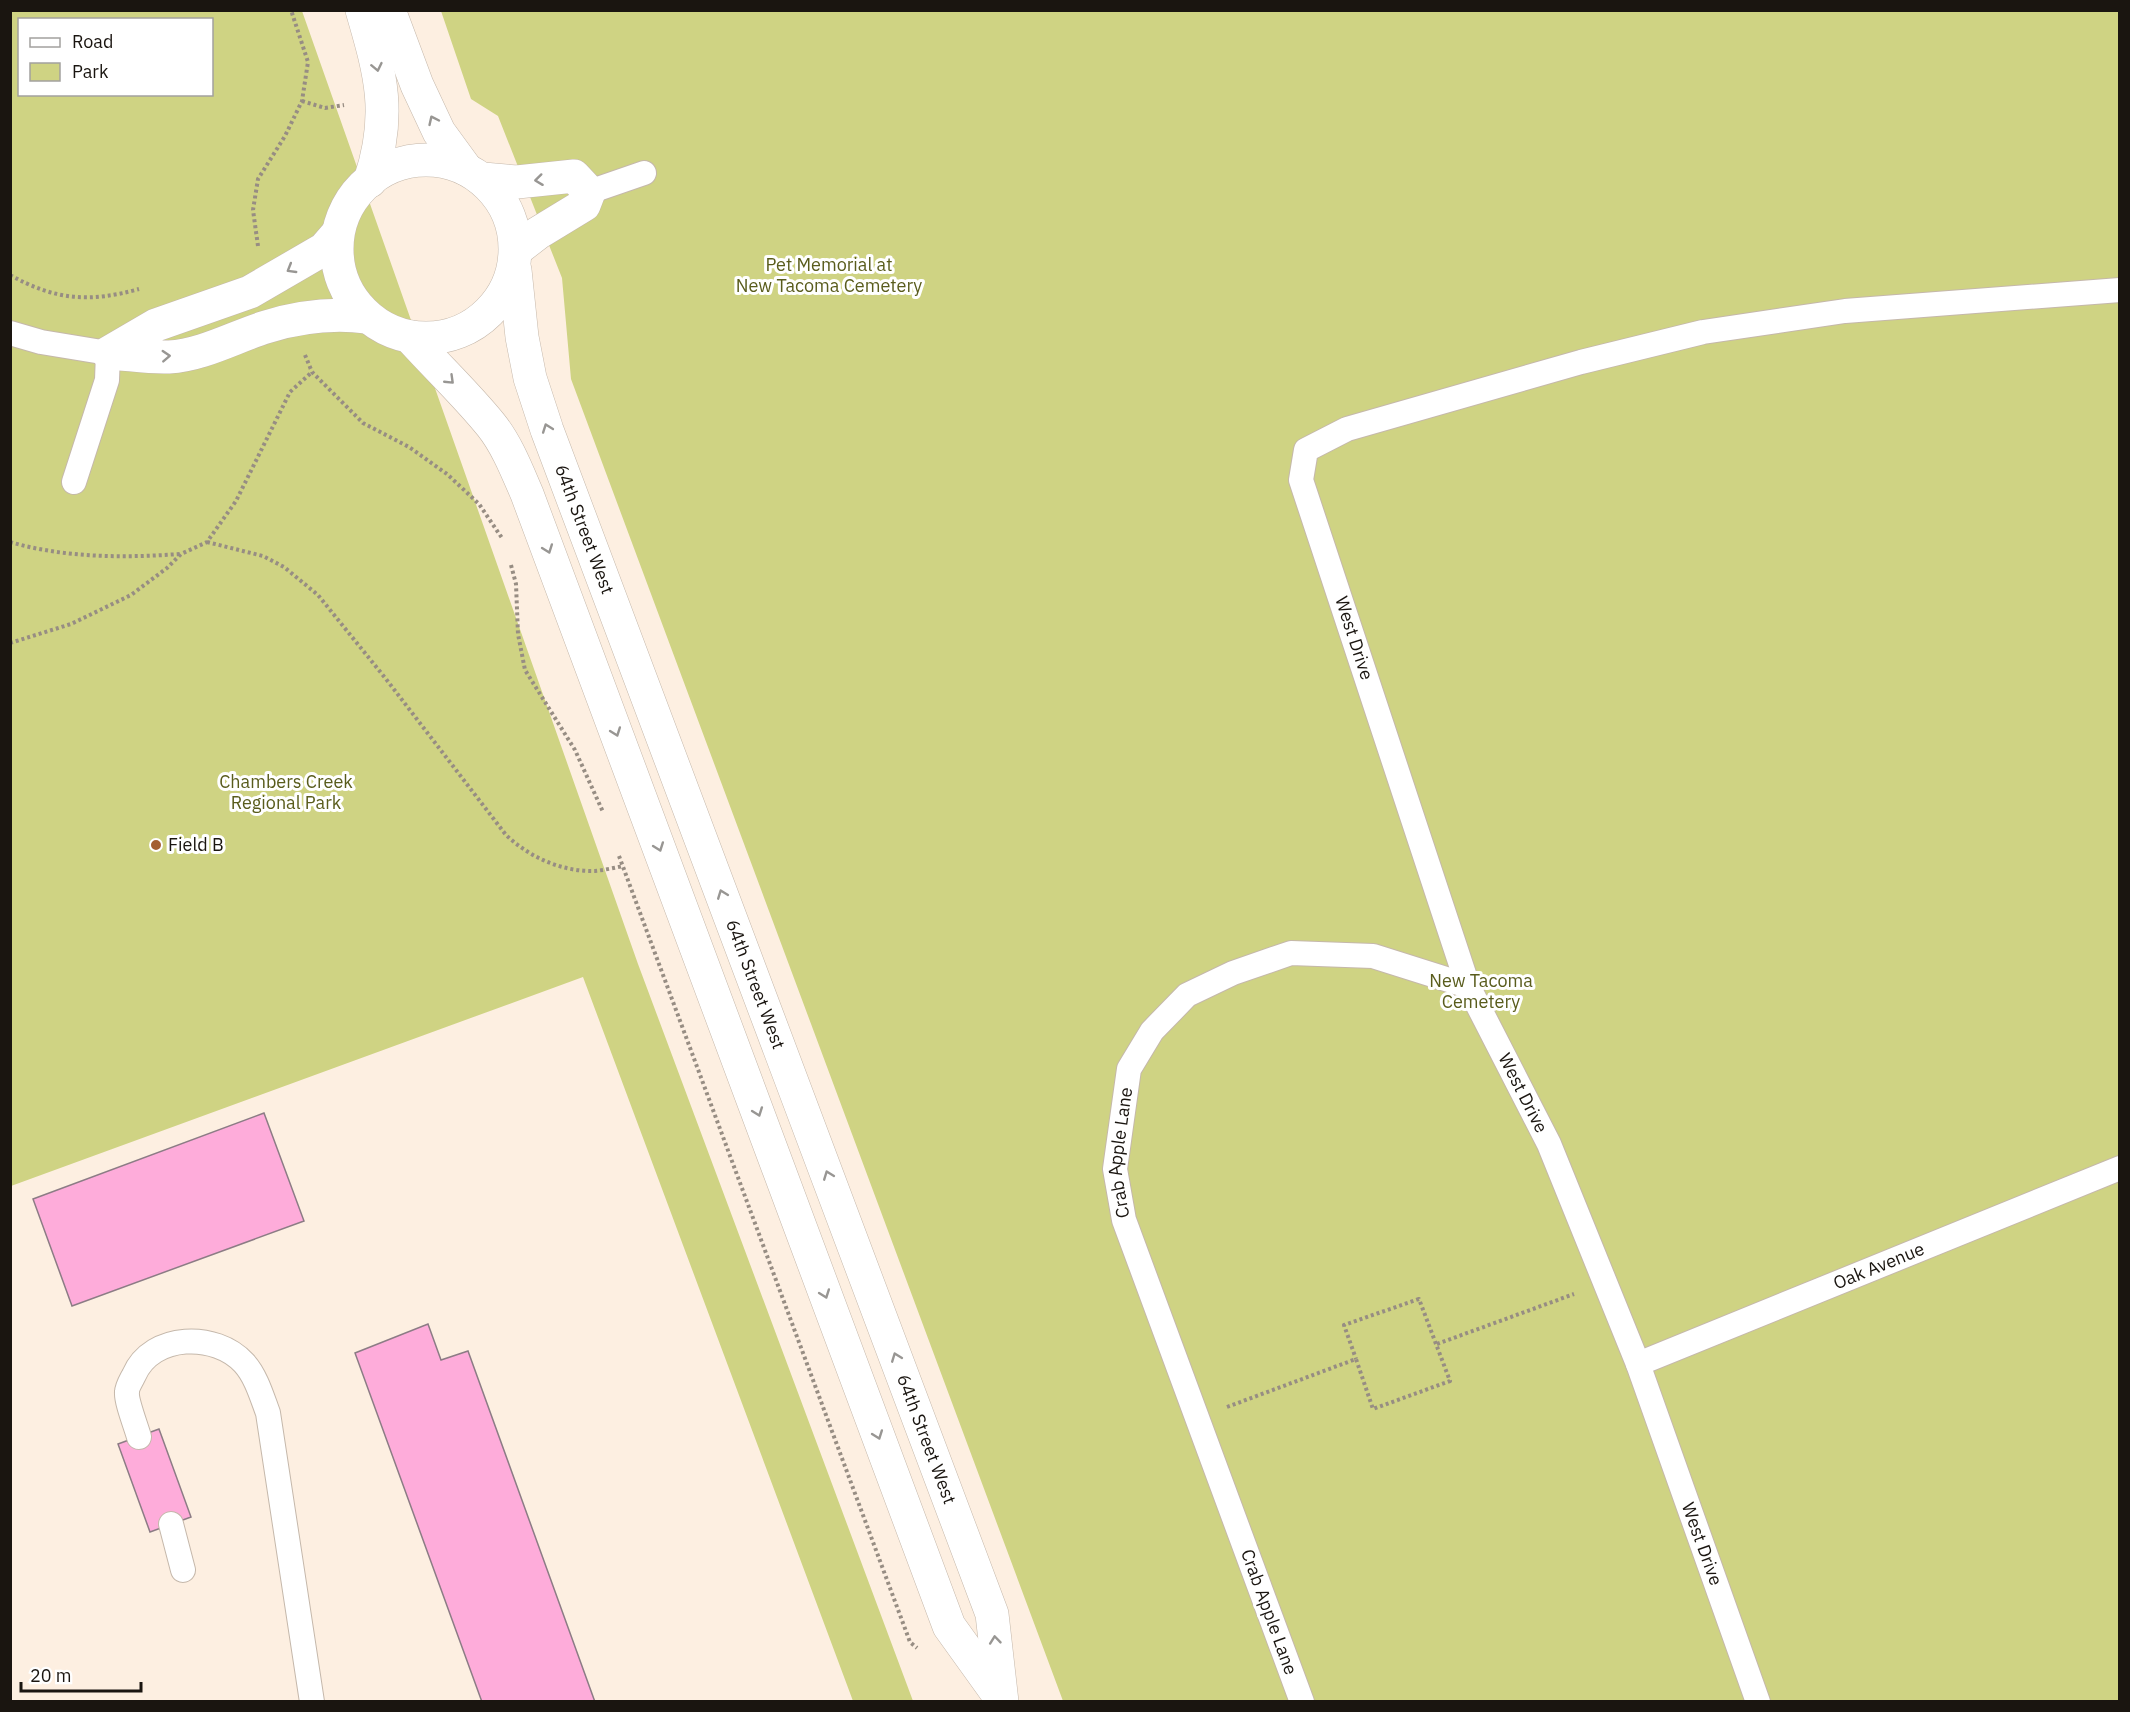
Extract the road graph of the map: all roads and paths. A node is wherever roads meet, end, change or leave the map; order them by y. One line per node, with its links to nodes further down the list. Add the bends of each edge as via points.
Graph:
1 (291, 10): 4 (path, via 308,62)
2 (362, 10): 8 (street, one-way to 8, via 374,52 383,119 379,155)
3 (389, 10): 7 (street, one-way to 3, via 439,132)
4 (302, 101): 5 (path, via 325,108); 11 (path, via 258,179 253,210)
5 (353, 104)
6 (644, 173): 9 (lane)
7 (474, 174): 8 (street, via 428,159 400,163); 9 (street, one-way to 7, via 574,176 517,182); 12 (street, via 504,203 513,227)
8 (370, 181): 10 (street, via 343,216)
9 (589, 192): 12 (street, via 584,205 538,233)
10 (337, 234): 16 (street, via 340,275 352,299); 19 (street, one-way to 19, via 324,249 250,292 156,325)
11 (257, 243)
12 (516, 260): 18 (street, via 494,308 470,328 450,336); 41 (street, 64th Street West, one-way to 12, via 992,1614 547,430 522,338)
13 (10, 275): 14 (path, via 30,286 77,298)
14 (145, 288)
15 (2120, 290): 30 (lane, West Drive, via 1845,311 1703,332 1581,362 1347,429 1306,450 1301,480)
16 (368, 317): 18 (street, via 394,333); 19 (street, one-way to 16, via 169,357 215,347 292,321 344,315)
17 (10, 333): 19 (lane)
18 (410, 337): 41 (street, 64th Street West, one-way to 41, via 492,426 527,494 949,1626)
19 (108, 353): 20 (lane, via 108,380)
20 (74, 482)
21 (10, 542): 24 (path, via 78,555)
22 (207, 542): 23 (path, via 236,501 290,392 312,372 363,423 409,447 447,474 479,504); 24 (path); 29 (path, via 263,556 284,567 318,595 506,835 522,850 567,868 594,871)
23 (505, 544)
24 (181, 554): 26 (path, via 131,595 71,624)
25 (510, 564): 27 (path, via 516,584 518,634 525,670 575,750)
26 (10, 643)
27 (603, 813)
28 (615, 845): 29 (path)
29 (623, 867): 40 (path, via 910,1642)
30 (1468, 986): 32 (lane, West Drive, via 1549,1144); 36 (lane, Crab Apple Lane, via 1373,956 1291,953 1233,973 1187,995 1152,1031 1130,1069 1116,1169 1124,1220)
31 (2120, 1168): 35 (lane, Oak Avenue)
32 (1605, 1283): 33 (path); 35 (lane, West Drive)
33 (1437, 1344): 34 (path, via 1419,1299 1344,1325); 34 (path, via 1450,1381 1373,1409)
34 (1356, 1359): 36 (path)
35 (1638, 1364): 44 (lane, West Drive)
36 (1198, 1418): 43 (lane, Crab Apple Lane)
37 (139, 1437): 42 (lane, via 127,1391 137,1368 154,1350 177,1341 200,1342 228,1350 244,1363 268,1413)
38 (171, 1524): 39 (lane)
39 (183, 1570)
40 (918, 1649)
41 (1002, 1700)
42 (312, 1701)
43 (1302, 1701)
44 (1758, 1701)

